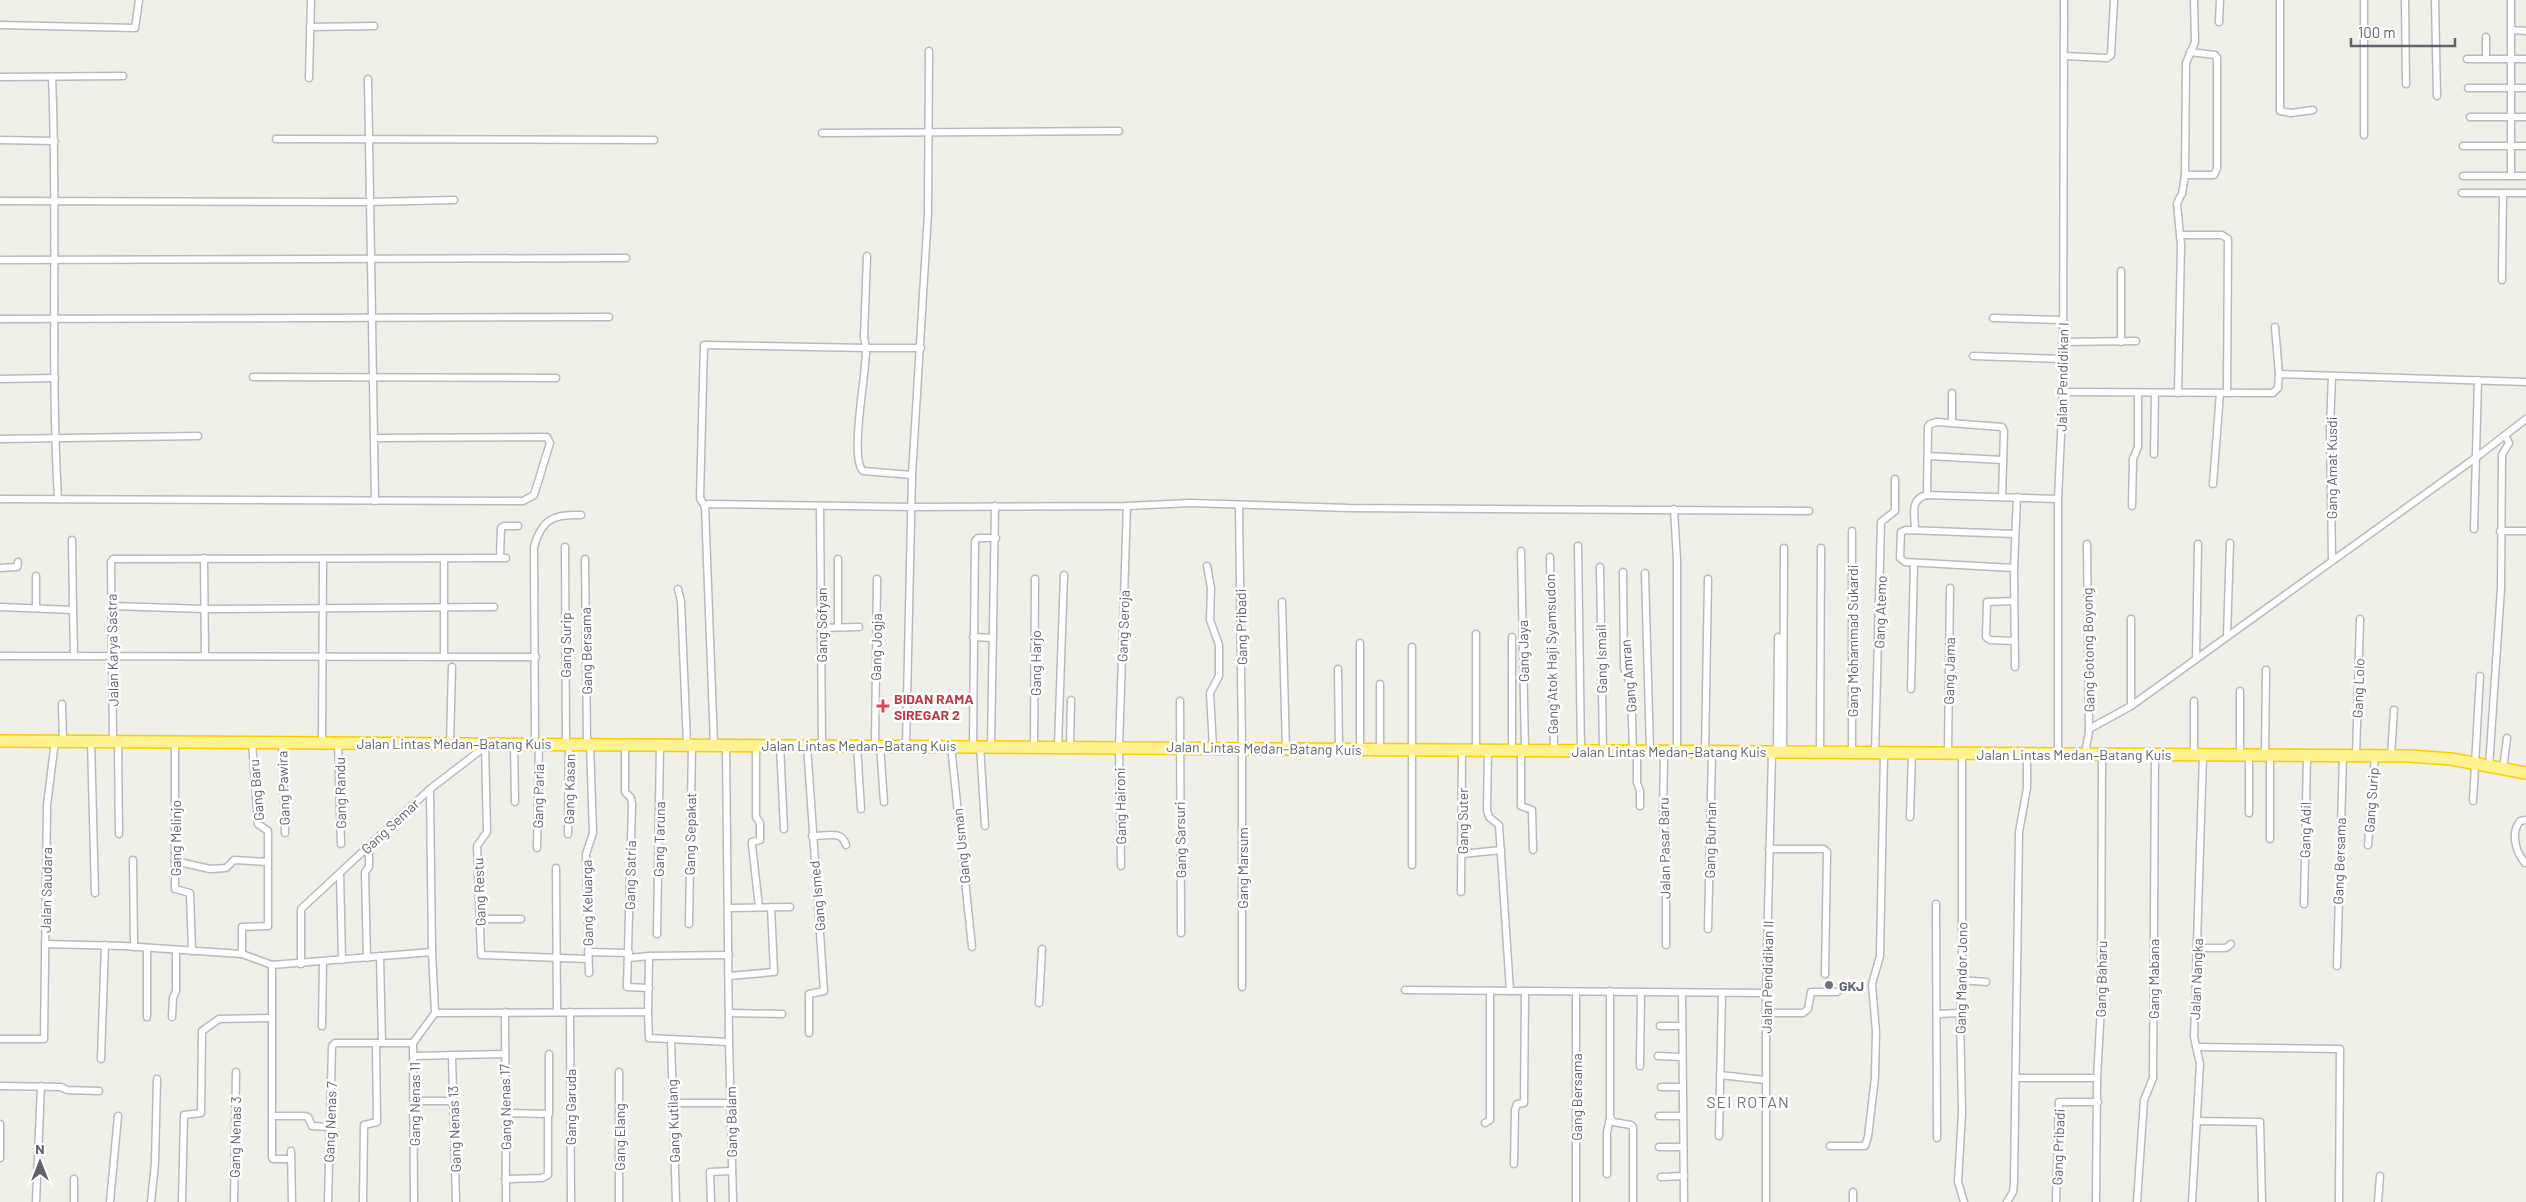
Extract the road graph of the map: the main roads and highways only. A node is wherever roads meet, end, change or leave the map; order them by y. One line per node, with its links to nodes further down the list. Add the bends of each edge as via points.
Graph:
1 (0, 741): 2 (highway, Jalan Lintas Medan–Batang Kuis, via 2425,756)
2 (2526, 773)

